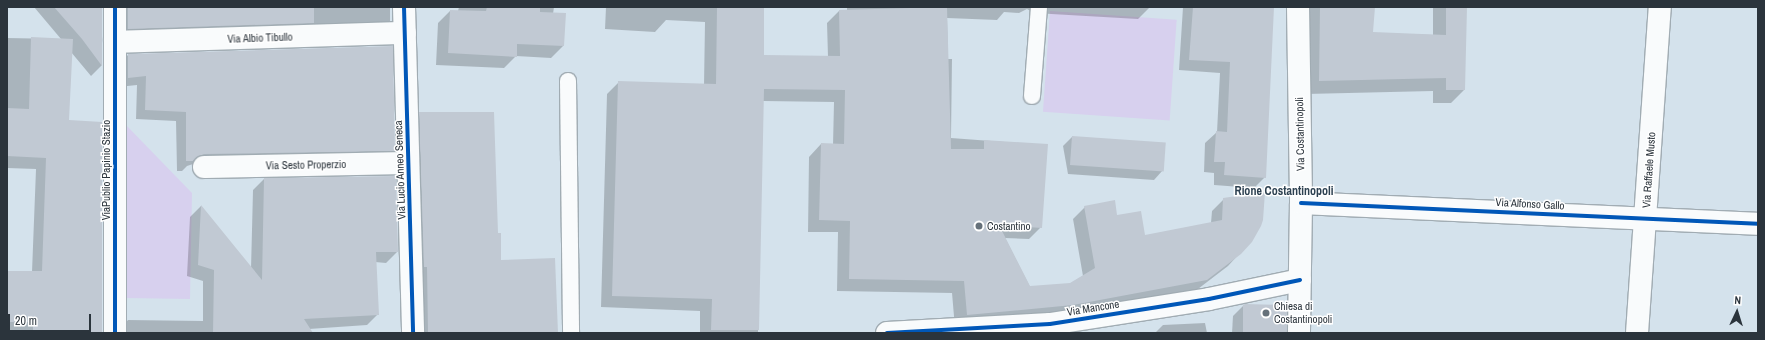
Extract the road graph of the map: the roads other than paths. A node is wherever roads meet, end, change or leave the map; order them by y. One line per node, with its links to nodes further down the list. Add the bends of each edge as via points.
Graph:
1 (115, 7): 7 (street, ViaPublio Papinio Stazio)
2 (404, 7): 6 (street, Via Lucio Anneo Seneca)
3 (1040, 7): 9 (lane)
4 (1298, 7): 12 (street, Via Costantinopoli)
5 (1660, 7): 13 (street, Via Raffaele Musto)
6 (405, 33): 7 (street, Via Albio Tibullo); 10 (street, Via Lucio Anneo Seneca)
7 (115, 42): 18 (street, ViaPublio Papinio Stazio)
8 (568, 80): 20 (lane)
9 (1032, 96)
10 (408, 163): 11 (street, Via Sesto Properzio); 19 (street, Via Lucio Anneo Seneca)
11 (204, 167)
12 (1301, 203): 13 (street, Via Alfonso Gallo); 15 (street, Via Costantinopoli)
13 (1646, 218): 14 (street, Via Alfonso Gallo); 23 (street, Via Raffaele Musto)
14 (1758, 224)
15 (1300, 280): 16 (street, Via Mancone, via 1209,299); 22 (street, Via Costantinopoli)
16 (1023, 329): 17 (street, Via Mancone)
17 (956, 331): 21 (street, Via Mancone)
18 (115, 333)
19 (413, 333)
20 (571, 333)
21 (887, 333)
22 (1299, 333)
23 (1637, 333)

